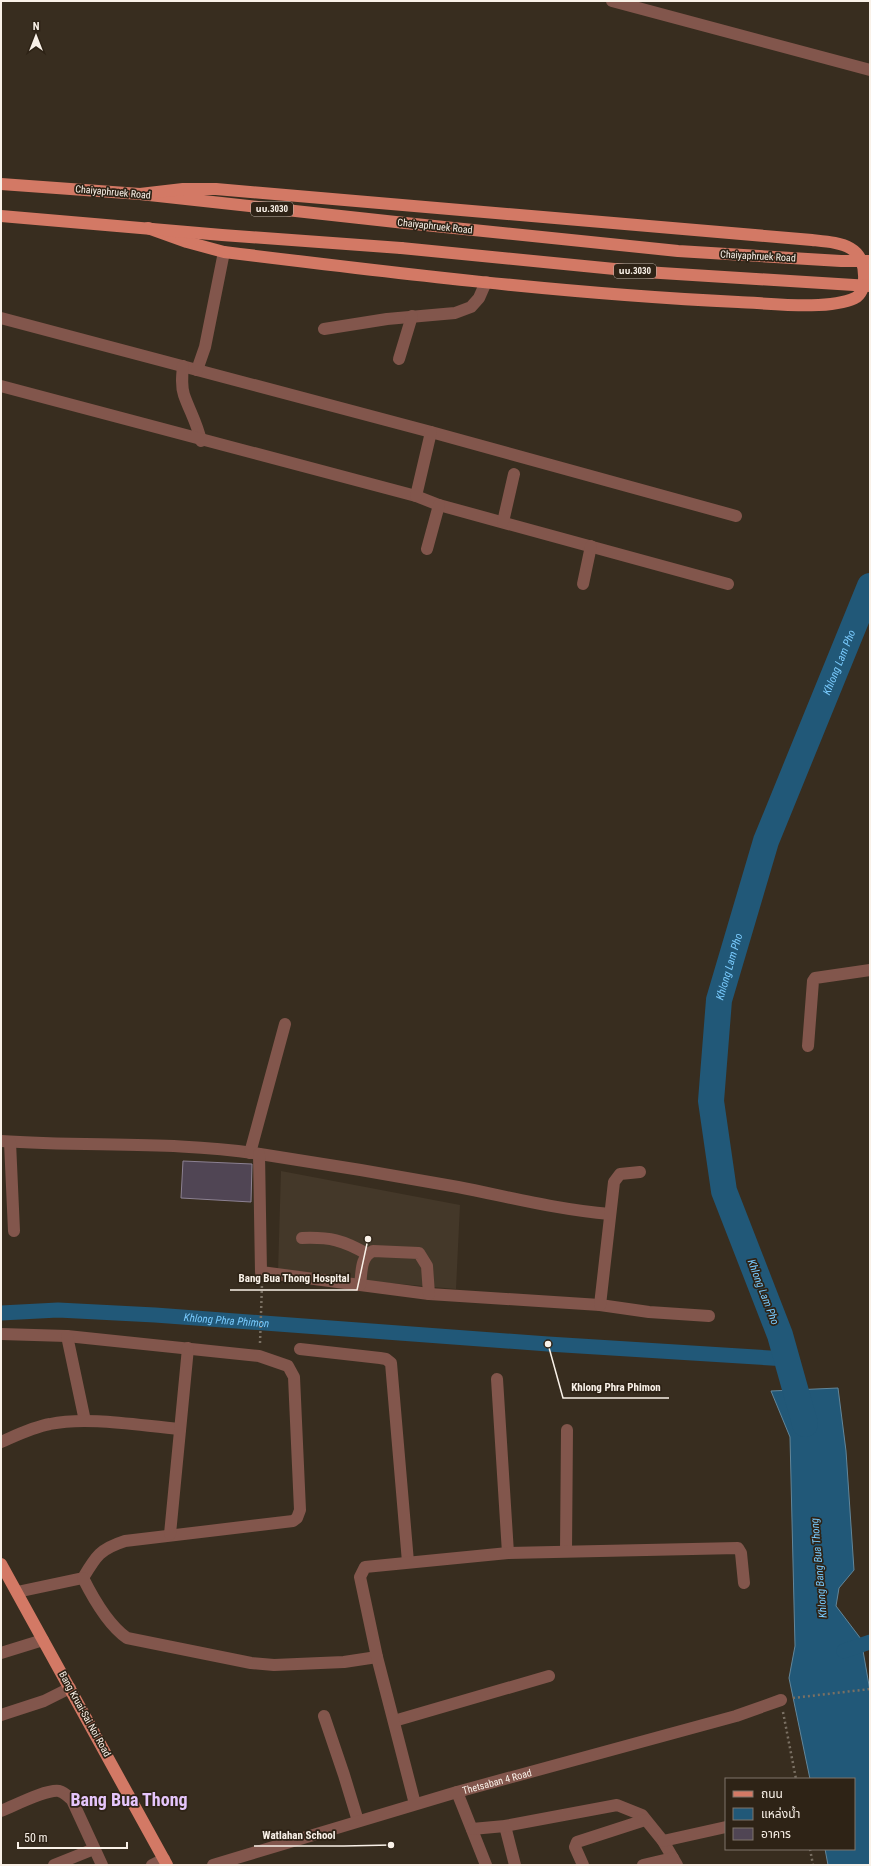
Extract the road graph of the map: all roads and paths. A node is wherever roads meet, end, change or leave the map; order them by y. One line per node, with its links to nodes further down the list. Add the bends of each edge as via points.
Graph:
1 (612, 1): 2 (street)
2 (870, 70)
3 (1, 184): 4 (main road, Chaiyaphruek Road / นบ.3030)
4 (140, 194): 8 (main road, Chaiyaphruek Road / นบ.3030, bridge, via 678,251); 9 (main road, via 183,189 216,189 812,240 841,243 857,253 865,266 864,286 857,297 841,304 802,305 676,299)
5 (1, 216): 6 (main road, นบ.3030)
6 (148, 228): 7 (main road); 10 (main road, นบ.3030, bridge, via 402,248 645,272)
7 (224, 252): 9 (main road); 16 (street)
8 (870, 261)
9 (486, 282): 11 (street, via 471,308 455,313)
10 (870, 286)
11 (412, 316): 13 (street); 14 (street)
12 (1, 318): 15 (street)
13 (324, 328)
14 (399, 359)
15 (183, 366): 16 (street); 19 (street, via 183,394 196,420)
16 (198, 370): 18 (street)
17 (1, 386): 19 (street)
18 (430, 432): 21 (street); 23 (street)
19 (201, 441): 21 (street)
20 (514, 474): 24 (street)
21 (416, 496): 22 (street)
22 (440, 505): 24 (street); 26 (street)
23 (736, 516)
24 (502, 522): 25 (street)
25 (591, 546): 27 (street); 28 (street)
26 (427, 549)
27 (583, 584)
28 (728, 584)
29 (870, 970): 31 (street, via 815,978)
30 (285, 1024): 33 (street)
31 (808, 1046)
32 (6, 1141): 33 (street, via 172,1144); 36 (street)
33 (254, 1153): 35 (street, via 457,1187 537,1204); 39 (street, via 261,1272)
34 (640, 1172): 35 (street, via 617,1176 612,1189)
35 (610, 1214): 42 (street)
36 (14, 1231)
37 (302, 1238): 38 (street, via 322,1238 348,1243)
38 (367, 1254): 39 (street, via 363,1261); 41 (street, via 373,1251 419,1253 427,1266)
39 (360, 1285): 41 (street)
40 (263, 1292): 46 (path)
41 (429, 1294): 42 (street)
42 (600, 1305): 43 (street, via 649,1312)
43 (709, 1316)
44 (1, 1334): 45 (street)
45 (67, 1336): 47 (street); 50 (street)
46 (260, 1346)
47 (188, 1348): 51 (street); 54 (street, via 259,1356 288,1366 291,1370 294,1378 300,1510 293,1521)
48 (300, 1349): 57 (street, via 380,1358 391,1363)
49 (497, 1379): 56 (street)
50 (85, 1421): 51 (street); 53 (street, via 51,1423)
51 (180, 1429): 54 (street)
52 (567, 1430): 55 (street)
53 (1, 1442)
54 (170, 1534): 59 (street, via 108,1546 96,1556)
55 (566, 1550): 56 (street); 60 (street, via 738,1548 741,1553)
56 (508, 1553): 57 (street)
57 (408, 1562): 64 (street, via 366,1566 361,1573)
58 (1, 1564): 61 (main road, Bang Kruai-Sai Noi Road)
59 (84, 1578): 61 (street); 64 (street, via 93,1598 119,1633 127,1638 251,1663 274,1665 344,1662)
60 (744, 1583)
61 (17, 1592): 62 (main road, Bang Kruai-Sai Noi Road)
62 (43, 1640): 63 (street); 66 (main road, Bang Kruai-Sai Noi Road)
63 (1, 1654)
64 (377, 1657): 71 (street)
65 (549, 1676): 71 (street)
66 (70, 1688): 69 (street, via 44,1701); 85 (main road, Bang Kruai-Sai Noi Road)
67 (870, 1689): 68 (path)
68 (783, 1699): 72 (path); 73 (street, Thetsaban 4 Road, via 700,1726)
69 (1, 1715)
70 (324, 1716): 77 (street)
71 (394, 1721): 74 (street)
72 (796, 1778)
73 (457, 1792): 74 (street, Thetsaban 4 Road); 80 (street)
74 (415, 1804): 77 (street, Thetsaban 4 Road)
75 (1, 1812): 82 (street, via 48,1792 58,1791 66,1794 72,1800)
76 (645, 1820): 78 (street, via 642,1815 617,1804); 81 (street); 92 (street, via 577,1842 576,1847)
77 (358, 1821): 89 (street, Thetsaban 4 Road)
78 (505, 1826): 80 (street); 91 (street)
79 (725, 1827): 81 (street)
80 (472, 1829): 90 (street)
81 (663, 1841): 84 (street)
82 (94, 1849): 86 (street); 87 (street)
83 (810, 1850): 94 (path)
84 (675, 1861): 93 (street)
85 (165, 1862): 88 (street)
86 (54, 1865)
87 (102, 1865)
88 (152, 1865)
89 (213, 1865)
90 (486, 1865)
91 (515, 1865)
92 (583, 1865)
93 (643, 1865)
94 (813, 1865)

